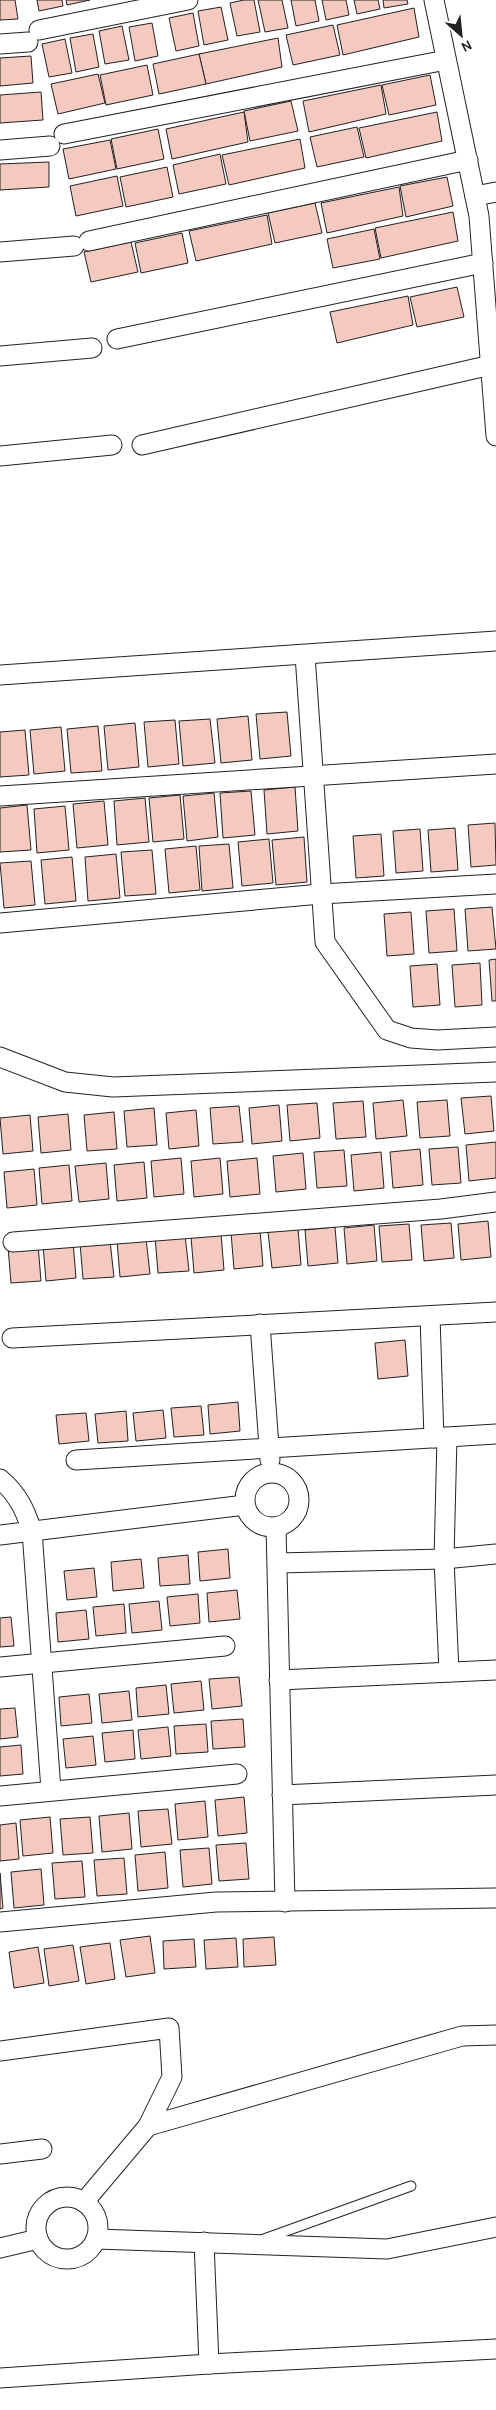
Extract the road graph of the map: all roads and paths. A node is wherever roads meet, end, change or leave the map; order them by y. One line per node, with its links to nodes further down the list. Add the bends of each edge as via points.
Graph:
1 (188, 0): 3 (street)
2 (434, 0): 4 (street)
3 (0, 44)
4 (446, 60): 5 (street); 6 (street)
5 (0, 150)
6 (468, 160): 8 (street); 9 (street, via 82,244)
7 (496, 192): 8 (street)
8 (475, 196): 10 (street)
9 (0, 252)
10 (483, 263): 11 (street); 14 (street)
11 (117, 339)
12 (92, 348): 13 (street)
13 (0, 356)
14 (491, 365): 15 (street); 17 (street)
15 (496, 425)
16 (112, 445): 18 (street)
17 (142, 445)
18 (0, 456)
19 (496, 641): 20 (street)
20 (305, 654): 21 (street); 23 (street)
21 (0, 675)
22 (496, 764): 23 (street)
23 (312, 776): 24 (street); 26 (street)
24 (0, 796)
25 (496, 884): 26 (street)
26 (321, 894): 27 (street); 28 (street, via 325,942 387,1030 420,1039)
27 (0, 923)
28 (496, 1037)
29 (0, 1057): 30 (street, via 65,1082 113,1087)
30 (496, 1072)
31 (496, 1202): 32 (street)
32 (13, 1242)
33 (496, 1312): 34 (street)
34 (430, 1316): 35 (street); 38 (street)
35 (260, 1324): 36 (street); 39 (street)
36 (12, 1338)
37 (496, 1434): 38 (street)
38 (441, 1438): 39 (street); 48 (street)
39 (270, 1448): 40 (street); 41 (street)
40 (76, 1460)
41 (270, 1472): 43 (street, via 256,1478 246,1490); 44 (street, via 285,1476 296,1487 300,1502 294,1517)
42 (0, 1480): 45 (street, via 12,1489 23,1506)
43 (245, 1505): 44 (street, via 252,1519 266,1527); 45 (street)
44 (276, 1527): 49 (street)
45 (32, 1531): 46 (street); 51 (street)
46 (0, 1535)
47 (496, 1554): 48 (street)
48 (444, 1559): 49 (street); 54 (street)
49 (278, 1563): 55 (street)
50 (225, 1646): 51 (street)
51 (41, 1662): 52 (street); 58 (street)
52 (0, 1667)
53 (496, 1670): 54 (street)
54 (449, 1672): 55 (street)
55 (279, 1680): 59 (street)
56 (237, 1774): 58 (street)
57 (496, 1785): 59 (street)
58 (51, 1790): 60 (street)
59 (282, 1795): 62 (street)
60 (0, 1796)
61 (496, 1898): 62 (street)
62 (285, 1902): 63 (street, via 216,1902)
63 (0, 1922)
64 (496, 2035): 66 (street, via 462,2036)
65 (0, 2050): 66 (street, via 169,2028 172,2078)
66 (148, 2126): 70 (street)
67 (42, 2149): 68 (street)
68 (0, 2154)
69 (411, 2186): 75 (lane)
70 (84, 2202): 72 (street, via 64,2197 45,2206 36,2224); 73 (street, via 97,2218)
71 (496, 2227): 75 (street, via 387,2249)
72 (38, 2239): 73 (street, via 46,2252 65,2260 84,2255); 76 (street)
73 (96, 2239): 74 (street)
74 (204, 2242): 75 (street); 78 (street)
75 (252, 2244)
76 (0, 2248)
77 (496, 2350): 78 (street)
78 (209, 2364): 79 (street)
79 (0, 2378)

